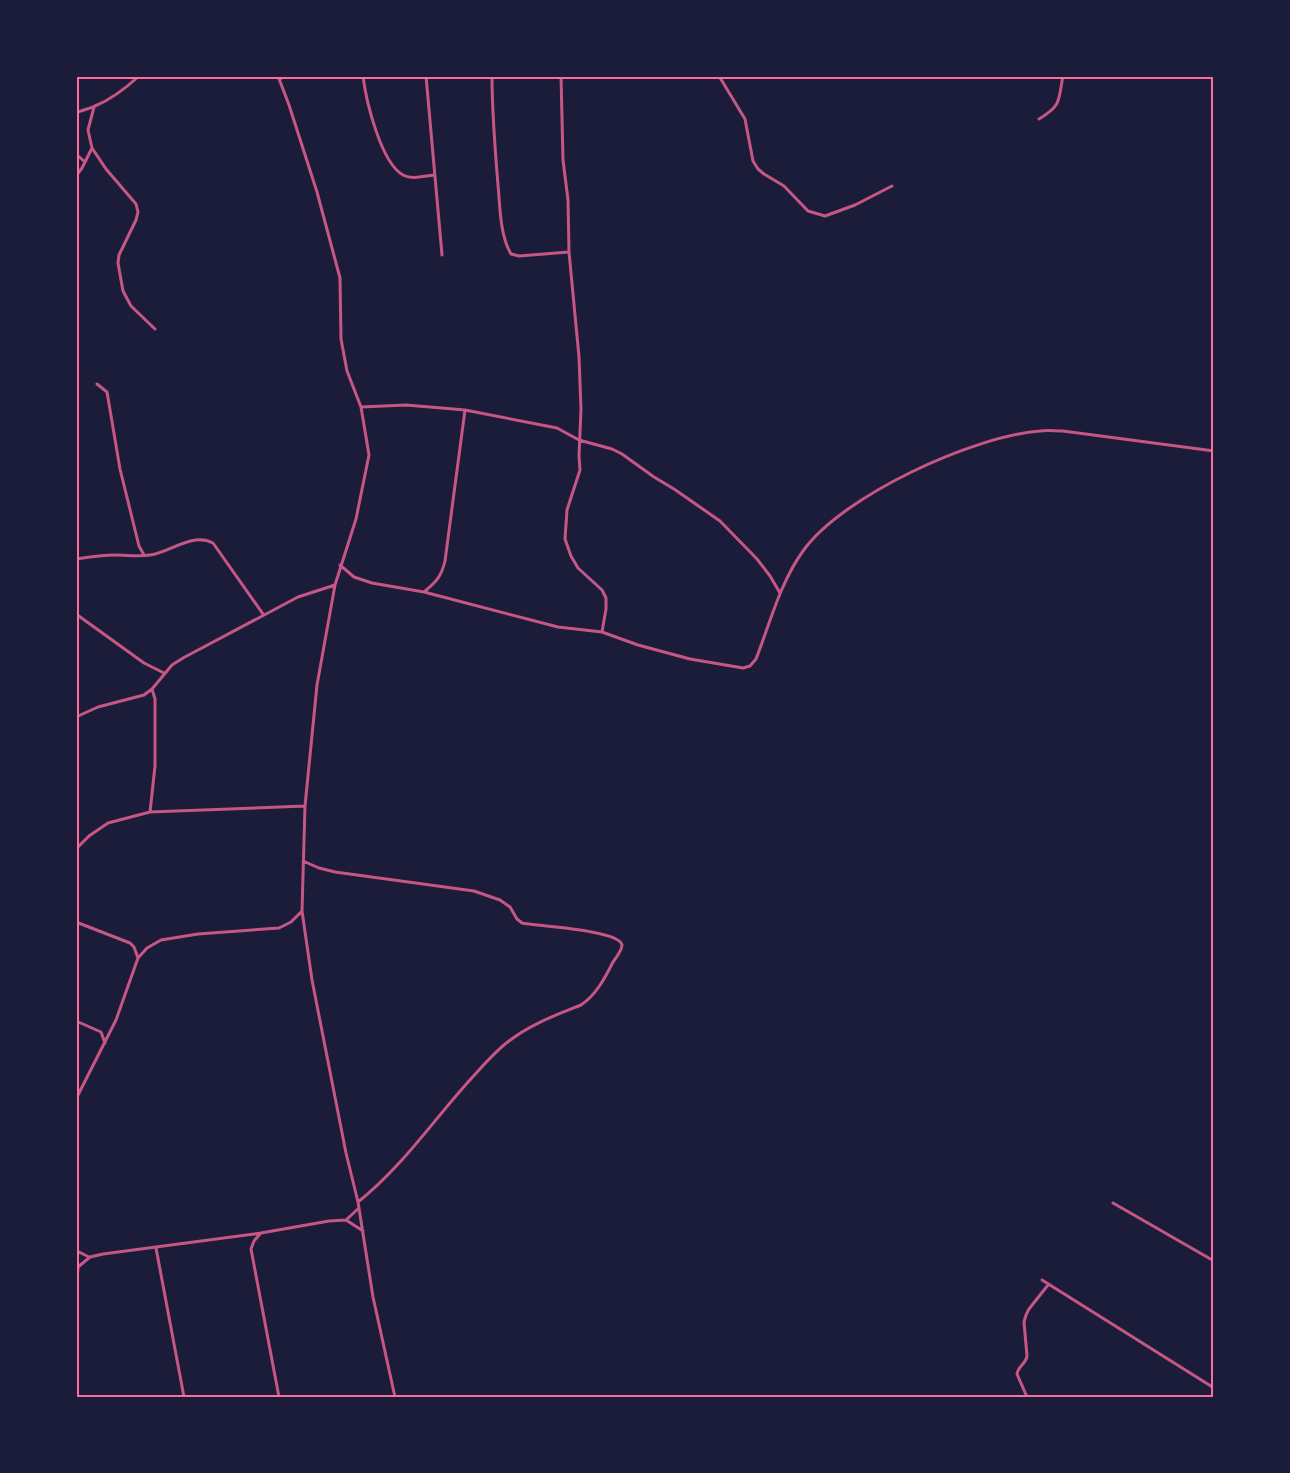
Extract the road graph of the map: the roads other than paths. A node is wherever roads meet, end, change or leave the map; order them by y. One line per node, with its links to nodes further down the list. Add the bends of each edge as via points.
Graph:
1 (139, 76): 11 (street, via 122,91)
2 (286, 76): 9 (street)
3 (358, 76): 10 (street)
4 (426, 76): 17 (street)
5 (492, 76): 20 (street, via 494,146 507,248 511,254 519,256)
6 (561, 76): 20 (street)
7 (719, 76): 19 (street, via 745,119 753,160 758,168 784,186 808,211 825,216)
8 (1063, 76): 13 (street, via 1057,106)
9 (279, 78): 24 (street, via 317,192 340,278 340,339 347,371)
10 (363, 78): 17 (street, via 374,128 393,164 405,176)
11 (94, 107): 12 (street); 14 (street, via 88,130)
12 (76, 113)
13 (1039, 119)
14 (92, 148): 16 (street); 22 (street, via 136,204 136,220 118,263 120,278 122,291 131,306)
15 (76, 154): 16 (street)
16 (85, 162): 18 (street)
17 (434, 175): 21 (street)
18 (76, 176)
19 (892, 186)
20 (569, 252): 26 (street, via 579,357)
21 (442, 255)
22 (155, 328)
23 (97, 384): 28 (street, via 107,392 124,486 138,546)
24 (361, 407): 25 (street, via 406,405); 30 (street, via 369,455 356,519)
25 (465, 410): 26 (street, via 557,428); 32 (street, via 445,560 437,581)
26 (579, 440): 33 (street, via 622,454 720,521 757,559); 36 (street, via 580,470 567,510 565,539 578,568 602,590 606,598)
27 (1214, 451): 33 (street, via 1063,431 1040,431 977,446 883,487 849,508 804,550)
28 (144, 555): 29 (street); 35 (street, via 190,540 210,541)
29 (76, 559)
30 (340, 565): 31 (street); 32 (street, via 361,580)
31 (335, 585): 35 (street, via 298,597); 40 (street, via 317,686)
32 (424, 592): 36 (street, via 558,627)
33 (781, 594): 36 (street, via 756,659 743,668 690,659)
34 (76, 614): 37 (street, via 144,663)
35 (263, 614): 37 (street)
36 (602, 632)
37 (164, 673): 38 (street)
38 (152, 689): 39 (street, via 144,695 98,707); 41 (street, via 155,699 154,766)
39 (76, 717)
40 (305, 806): 41 (street); 43 (street)
41 (150, 812): 42 (street, via 108,823 88,836)
42 (76, 849)
43 (303, 861): 44 (street); 50 (street, via 335,872 474,891 507,904 522,923 575,929 612,937 622,944 595,994 581,1005 539,1022 502,1047 458,1092 392,1172)
44 (302, 912): 46 (street, via 279,928 161,940); 50 (street, via 312,980)
45 (76, 922): 46 (street, via 130,943)
46 (138, 958): 48 (street)
47 (76, 1021): 48 (street, via 101,1032)
48 (105, 1043): 49 (street)
49 (76, 1099)
50 (358, 1202): 52 (street)
51 (1113, 1202): 59 (street)
52 (359, 1208): 53 (street); 54 (street)
53 (346, 1220): 54 (street); 55 (street)
54 (364, 1232): 67 (street, via 373,1297)
55 (261, 1233): 56 (street); 66 (street, via 251,1249)
56 (156, 1248): 58 (street); 65 (street)
57 (76, 1249): 58 (street); 60 (street)
58 (90, 1258): 60 (street)
59 (1214, 1261)
60 (78, 1267): 63 (street)
61 (1042, 1280): 62 (street)
62 (1048, 1285): 64 (street); 68 (street, via 1029,1309 1024,1322 1027,1356 1017,1374)
63 (76, 1297)
64 (1214, 1388)
65 (184, 1397)
66 (279, 1397)
67 (395, 1397)
68 (1027, 1397)

